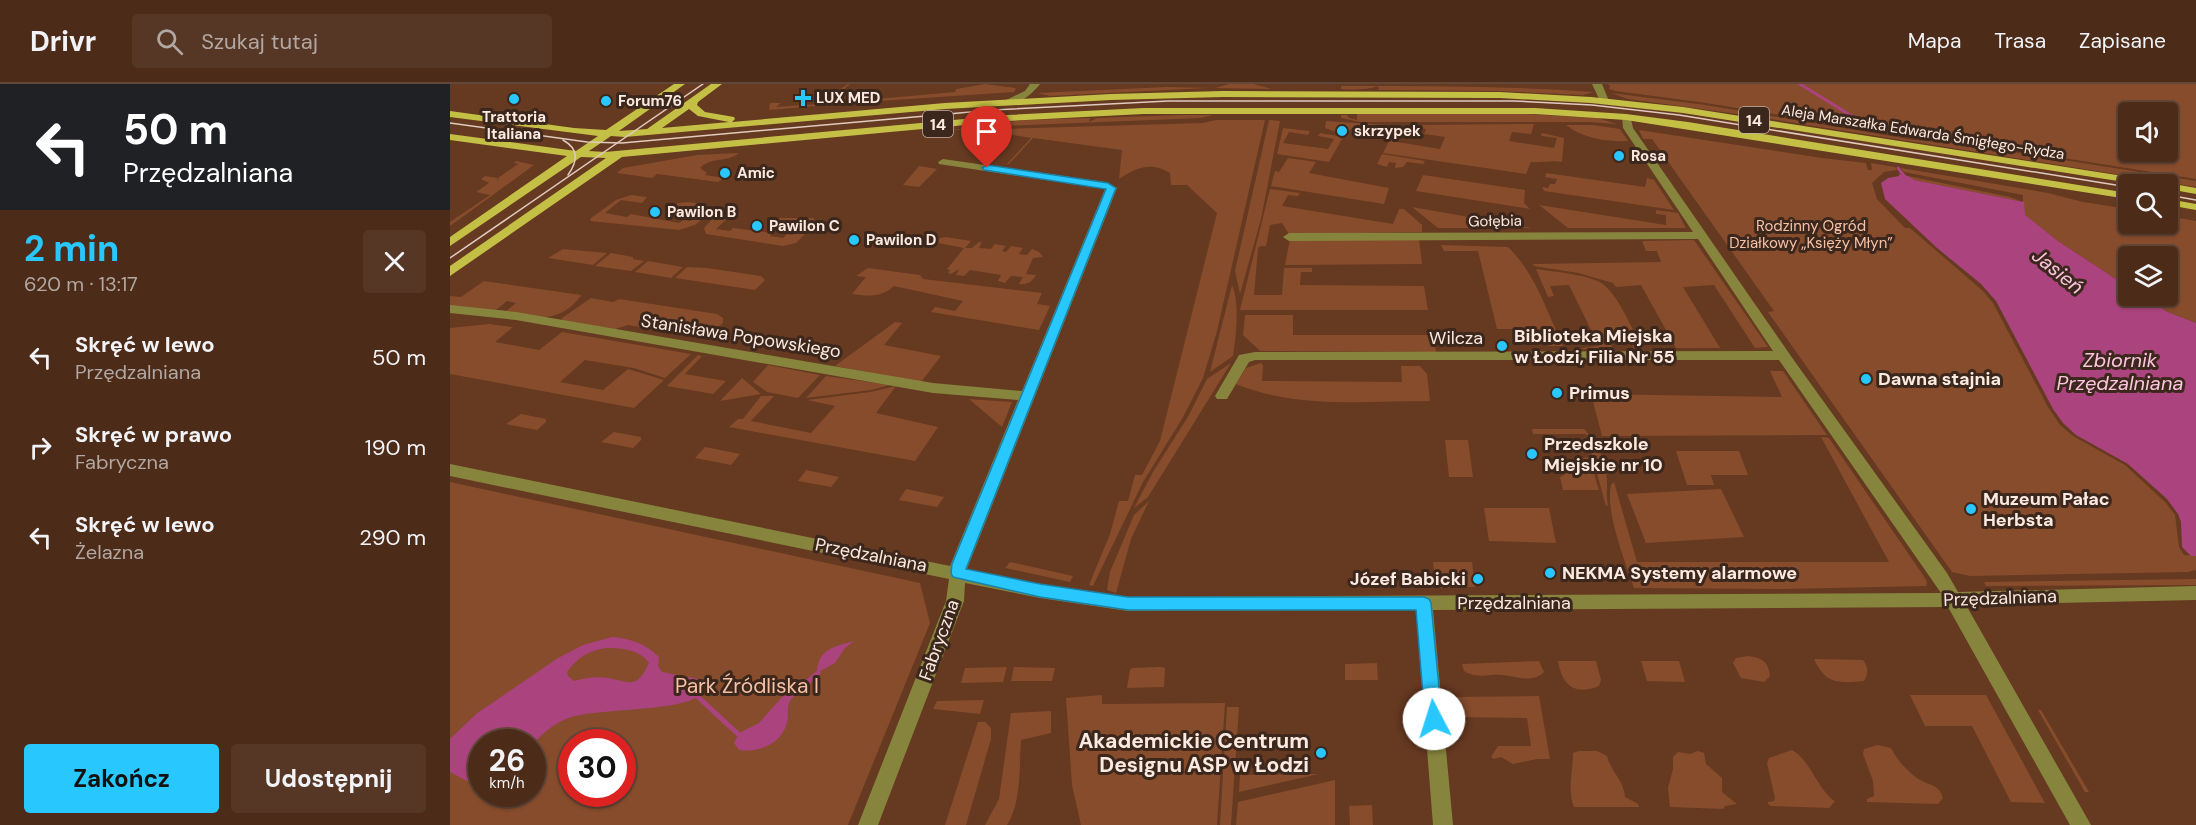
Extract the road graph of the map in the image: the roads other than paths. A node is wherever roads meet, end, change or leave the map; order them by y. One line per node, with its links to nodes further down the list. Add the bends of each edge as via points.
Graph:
1 (680, 84): 14 (main road)
2 (717, 84): 6 (main road)
3 (1035, 84): 5 (street)
4 (1598, 84): 8 (street)
5 (1028, 93): 7 (street); 9 (street)
6 (694, 100): 12 (main road, via 693,108 702,114); 13 (main road)
7 (1044, 100): 8 (main road, Aleja Marszałka Edwarda Śmigłego-Rydza / 14, via 1349,94 1500,95); 9 (main road, Aleja Marszałka Edwarda Śmigłego-Rydza / 14)
8 (1604, 101): 19 (main road, Aleja Marszałka Edwarda Śmigłego-Rydza / 14, via 1705,113)
9 (1005, 103): 12 (main road, Aleja Marszałka Edwarda Śmigłego-Rydza / 14)
10 (450, 114): 14 (main road, 14)
11 (1626, 117): 17 (main road, Aleja Marszałka Edwarda Śmigłego-Rydza / 14, via 1535,111 1151,111 1008,118); 22 (main road, Aleja Marszałka Edwarda Śmigłego-Rydza / 14); 25 (street, via 1629,129)
12 (761, 122): 13 (main road, Aleja Marszałka Edwarda Śmigłego-Rydza / 14)
13 (648, 132): 14 (main road, Aleja Marszałka Edwarda Śmigłego-Rydza / 14); 17 (main road)
14 (608, 134): 16 (main road)
15 (450, 137): 16 (main road, 14)
16 (579, 154): 17 (main road, 14); 27 (main road)
17 (618, 154): 28 (main road)
18 (943, 162): 31 (street, Fabryczna, via 1110,187)
19 (2118, 178)
20 (2178, 188): 21 (main road)
21 (2196, 191)
22 (2118, 194)
23 (2178, 204): 24 (main road)
24 (2196, 207)
25 (1701, 235): 26 (street, Gołębia); 30 (street)
26 (1289, 237)
27 (450, 242)
28 (450, 272)
29 (450, 309): 31 (street, Stanisława Popowskiego, via 760,356 933,388)
30 (1783, 355): 32 (street, Wilcza, via 1255,356 1244,358); 36 (street)
31 (1026, 396): 34 (street, Fabryczna)
32 (1222, 396)
33 (450, 470): 34 (street, Przędzalniana)
34 (958, 573): 37 (street, Przędzalniana, via 1118,603); 38 (street, Fabryczna, via 955,601)
35 (2196, 593): 36 (street, Przędzalniana)
36 (1954, 599): 37 (street, Przędzalniana); 40 (street)
37 (1424, 603): 39 (street)
38 (868, 825)
39 (1443, 825)
40 (2082, 825)

